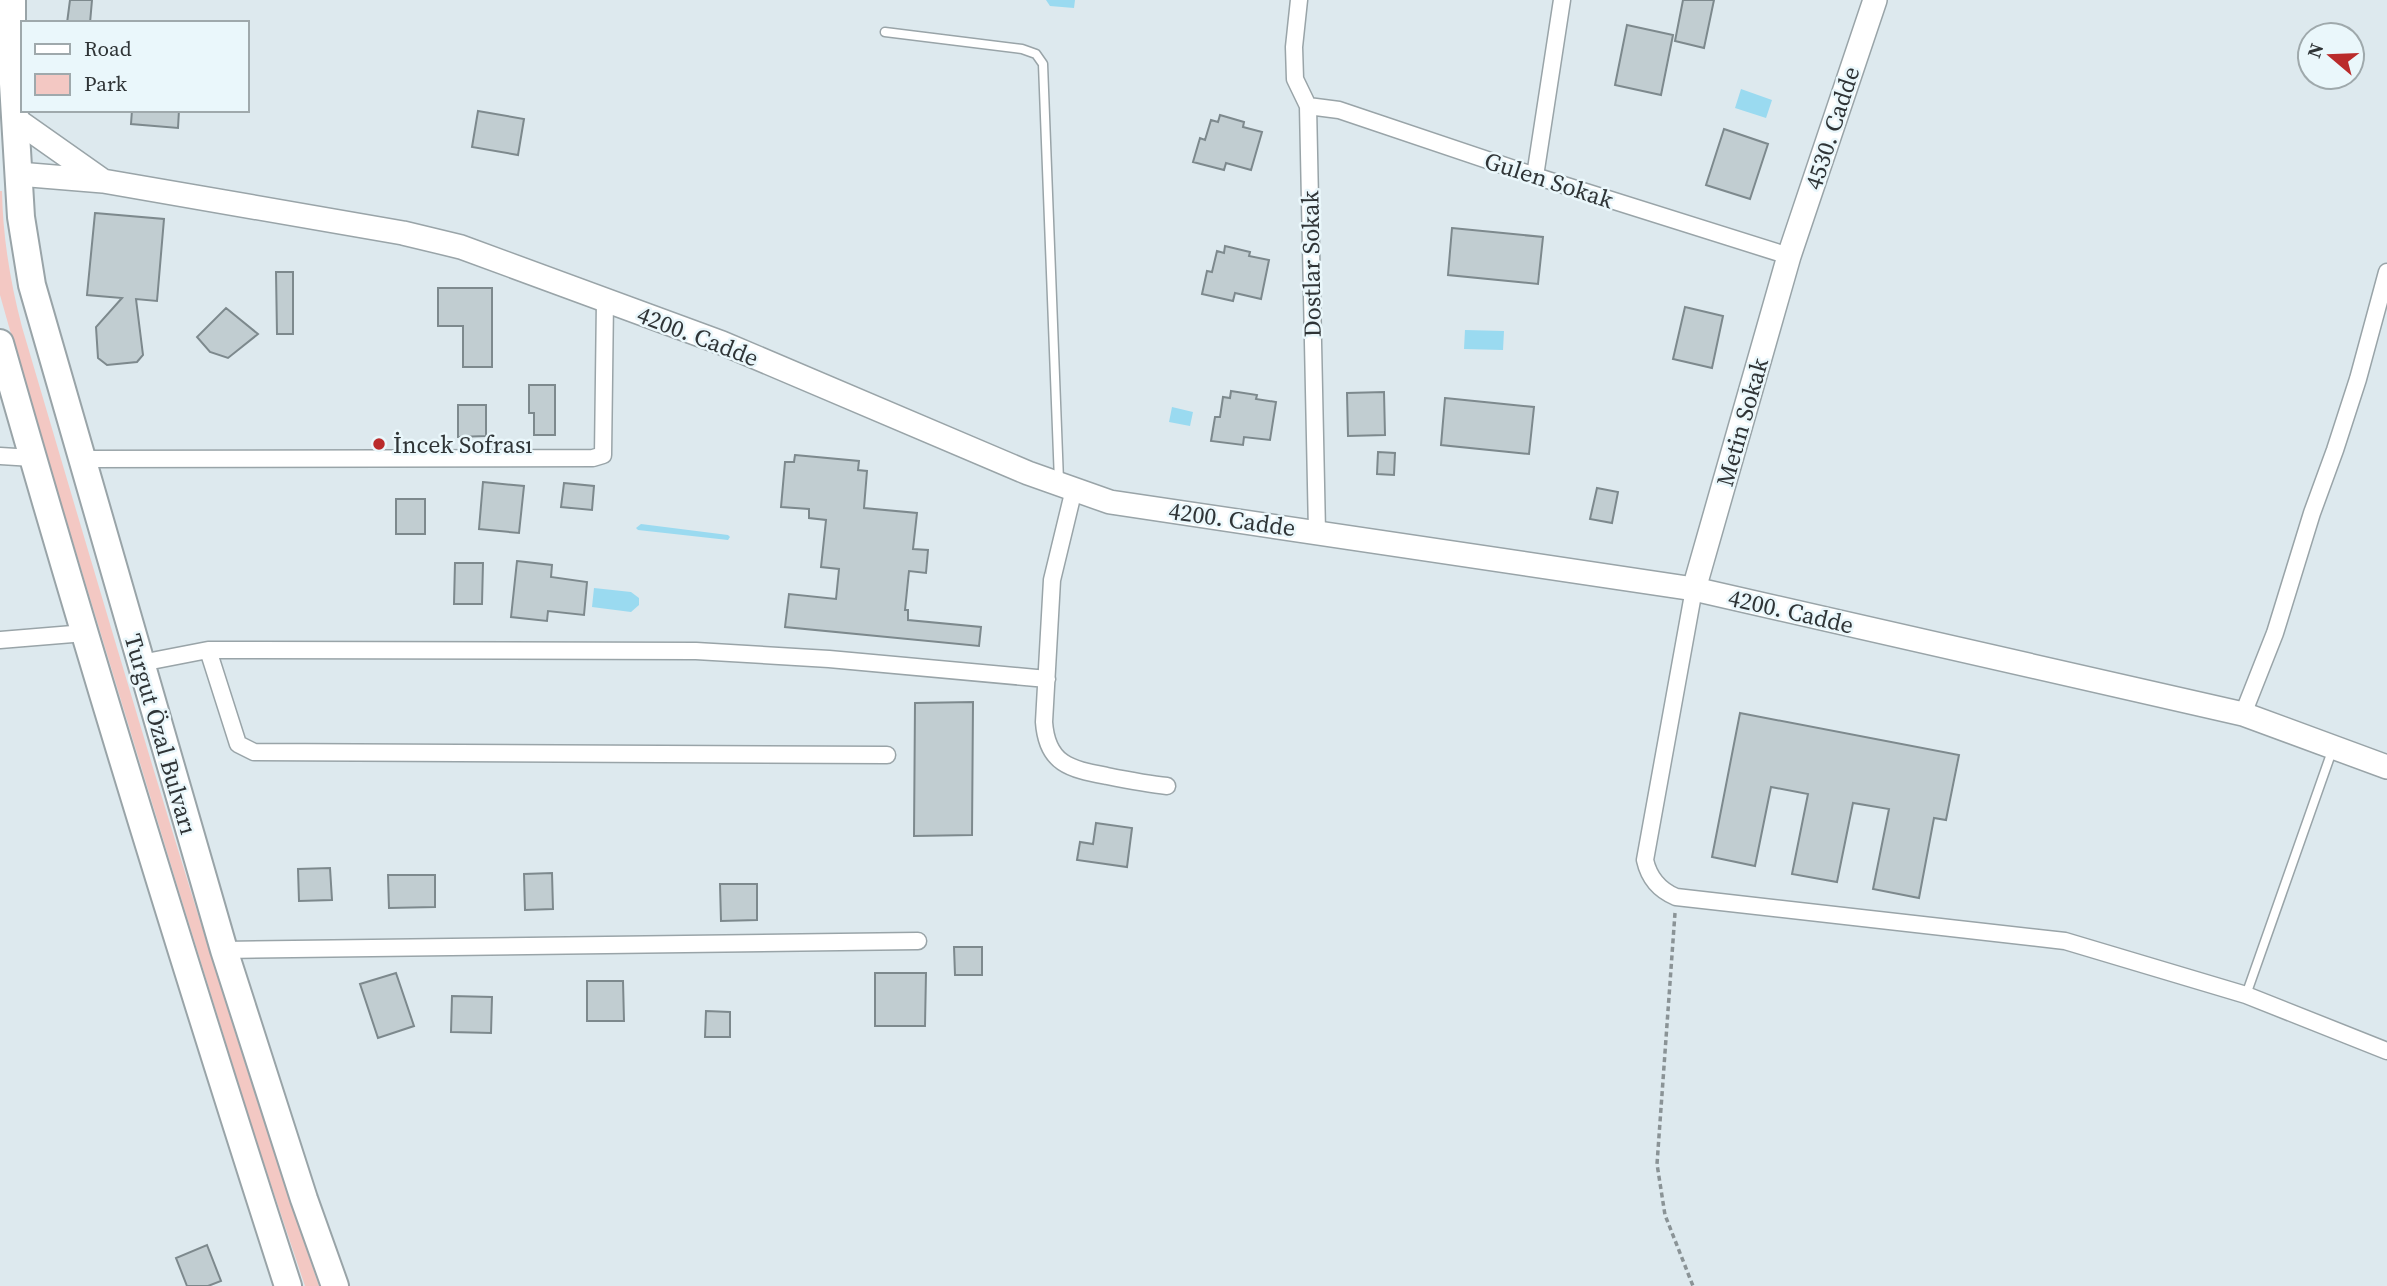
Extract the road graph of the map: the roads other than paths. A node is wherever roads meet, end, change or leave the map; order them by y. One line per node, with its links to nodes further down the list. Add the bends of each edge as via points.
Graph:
1 (12, 0): 7 (main road, Turgut Özal Bulvarı)
2 (1299, 0): 6 (street, Dostlar Sokak, via 1295,79)
3 (1562, 0): 9 (street)
4 (1875, 0): 11 (main road, 4530. Cadde)
5 (885, 32): 18 (lane, via 1023,49 1036,54 1043,64)
6 (1308, 106): 9 (street, Gulen Sokak, via 1339,110); 19 (street, Dostlar Sokak)
7 (7, 115): 8 (main road, Turgut Özal Bulvarı); 10 (main road)
8 (9, 174): 10 (main road, 4200. Cadde); 17 (main road, Turgut Özal Bulvarı, via 32,285)
9 (1535, 176): 11 (street, Gulen Sokak)
10 (103, 181): 13 (main road, 4200. Cadde, via 403,233 461,247)
11 (1789, 256): 20 (main road, Metin Sokak)
12 (2387, 272): 26 (street, via 2339,439 2275,633)
13 (606, 300): 17 (street, via 603,455); 18 (main road, 4200. Cadde, via 722,343)
14 (0, 343): 16 (main road, Turgut Özal Bulvarı)
15 (0, 456): 16 (street)
16 (33, 458): 21 (main road, Turgut Özal Bulvarı)
17 (81, 459): 24 (main road, Turgut Özal Bulvarı)
18 (1066, 487): 19 (main road, 4200. Cadde, via 1110,502); 25 (street, via 1052,580)
19 (1317, 532): 20 (main road, 4200. Cadde)
20 (1694, 589): 26 (main road, 4200. Cadde); 33 (street, via 1645,860 1661,889 1676,897 2065,940)
21 (85, 633): 22 (street); 35 (main road, Turgut Özal Bulvarı)
22 (0, 640)
23 (208, 650): 24 (street); 25 (street, via 696,651); 28 (street, via 238,744 254,752)
24 (141, 663): 32 (main road, Turgut Özal Bulvarı)
25 (1047, 679): 30 (street, via 1045,733 1059,760 1073,770)
26 (2243, 713): 27 (main road, 4200. Cadde)
27 (2334, 746): 29 (main road, 4200. Cadde); 33 (lane)
28 (887, 755)
29 (2387, 767)
30 (1167, 786)
31 (918, 941): 32 (street)
32 (224, 950): 36 (main road, Turgut Özal Bulvarı)
33 (2246, 995): 34 (street)
34 (2387, 1051)
35 (288, 1286)
36 (335, 1286)

